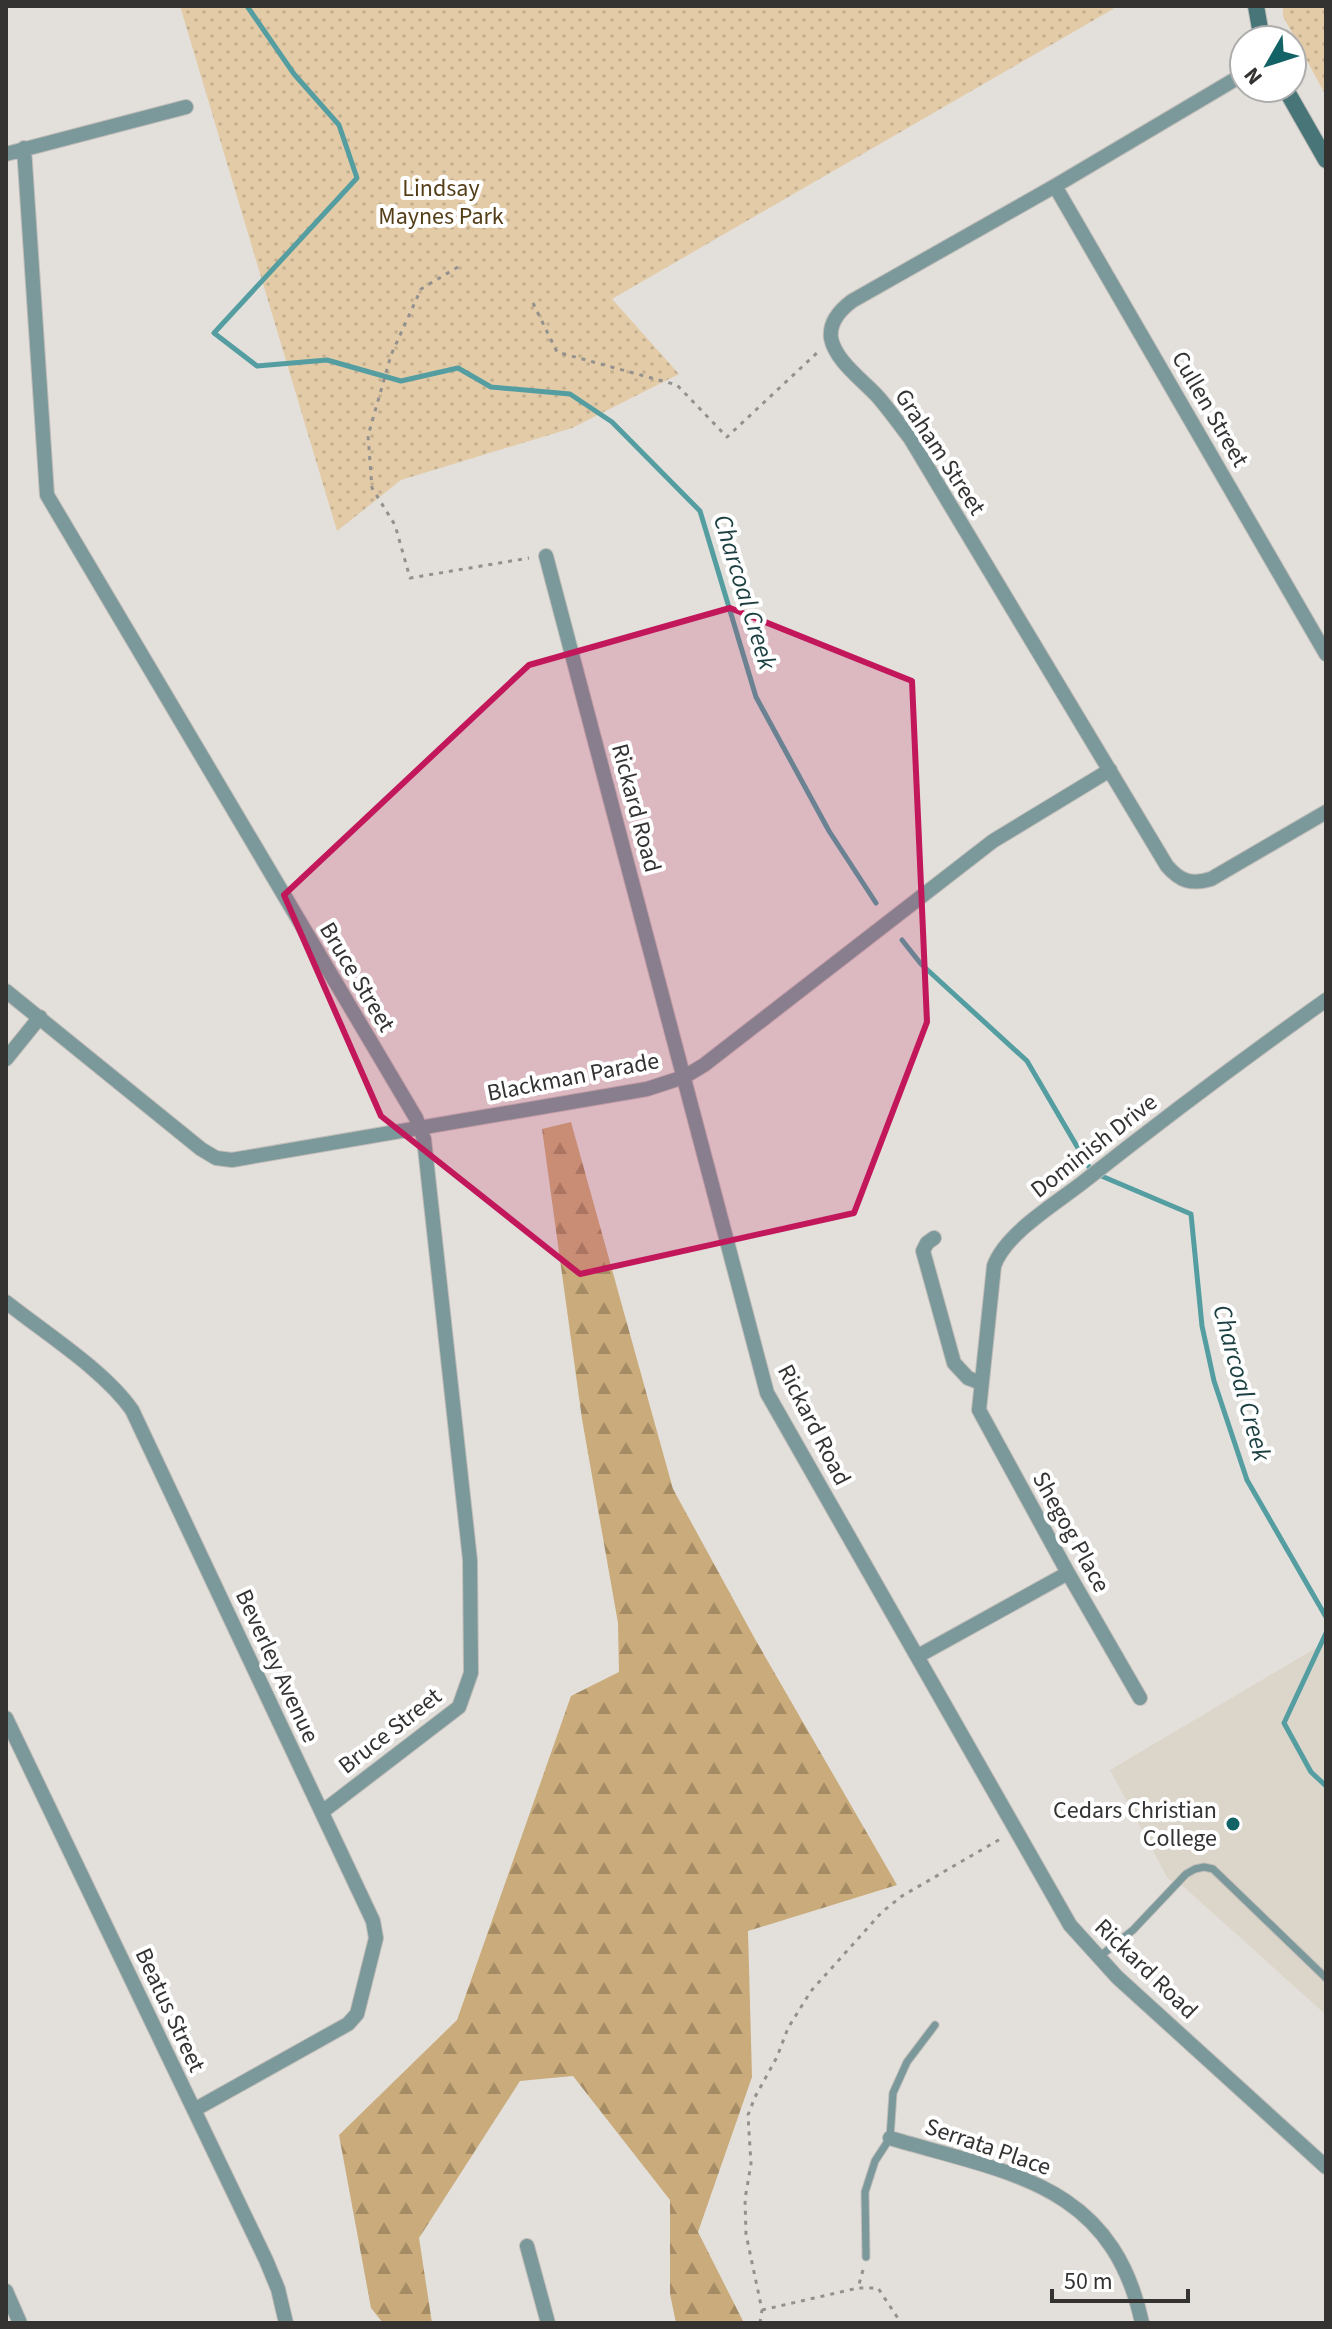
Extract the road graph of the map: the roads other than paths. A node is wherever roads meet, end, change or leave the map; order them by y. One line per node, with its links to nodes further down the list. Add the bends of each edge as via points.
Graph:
1 (1228, 83): 7 (street)
2 (1294, 104): 6 (street)
3 (186, 107): 4 (street)
4 (24, 148): 5 (street); 17 (street, Bruce Street, via 47,495)
5 (6, 154)
6 (1326, 160)
7 (1055, 186): 9 (street, Cullen Street); 10 (street, Graham Street, via 852,301 841,309 831,339 910,438)
8 (546, 556): 16 (street, Rickard Road)
9 (1326, 654)
10 (1110, 770): 11 (street, Graham Street, via 1167,866 1188,882 1211,879); 16 (street, Blackman Parade, via 993,841)
11 (1326, 812)
12 (6, 991): 14 (street, Blackman Parade)
13 (1326, 1000): 20 (street, Dominish Drive, via 1196,1093 1004,1246 992,1279)
14 (40, 1017): 15 (street); 17 (street, Blackman Parade, via 216,1158 232,1160)
15 (6, 1059)
16 (684, 1077): 17 (street, Blackman Parade, via 626,1093); 22 (street, Rickard Road, via 767,1393)
17 (420, 1127): 25 (street, Bruce Street, via 470,1560 471,1673 459,1707)
18 (934, 1238): 20 (street, via 923,1251 954,1363)
19 (6, 1302): 25 (street, Beverley Avenue, via 103,1379 132,1410)
20 (981, 1383): 21 (street, Shegog Place, via 979,1410)
21 (1068, 1573): 22 (street); 23 (street, Shegog Place)
22 (918, 1656): 26 (street, Rickard Road, via 1058,1905)
23 (1140, 1698)
24 (6, 1718): 29 (street, Beatus Street)
25 (322, 1812): 29 (street, Beverley Avenue, via 376,1938 357,2014 348,2024)
26 (1098, 1957): 27 (lane, via 1133,1930 1186,1874 1204,1867 1213,1869); 31 (street, Rickard Road)
27 (1326, 1978)
28 (935, 2025): 30 (lane, Serrata Place, via 899,2077 890,2110)
29 (194, 2110): 36 (street, Beatus Street, via 266,2260)
30 (890, 2138): 33 (lane, Serrata Place, via 865,2192); 38 (street, Serrata Place, via 1033,2181 1082,2211 1121,2261)
31 (1326, 2167)
32 (527, 2246): 37 (street)
33 (866, 2257)
34 (6, 2291): 35 (street)
35 (20, 2323)
36 (286, 2323)
37 (548, 2323)
38 (1142, 2323)

